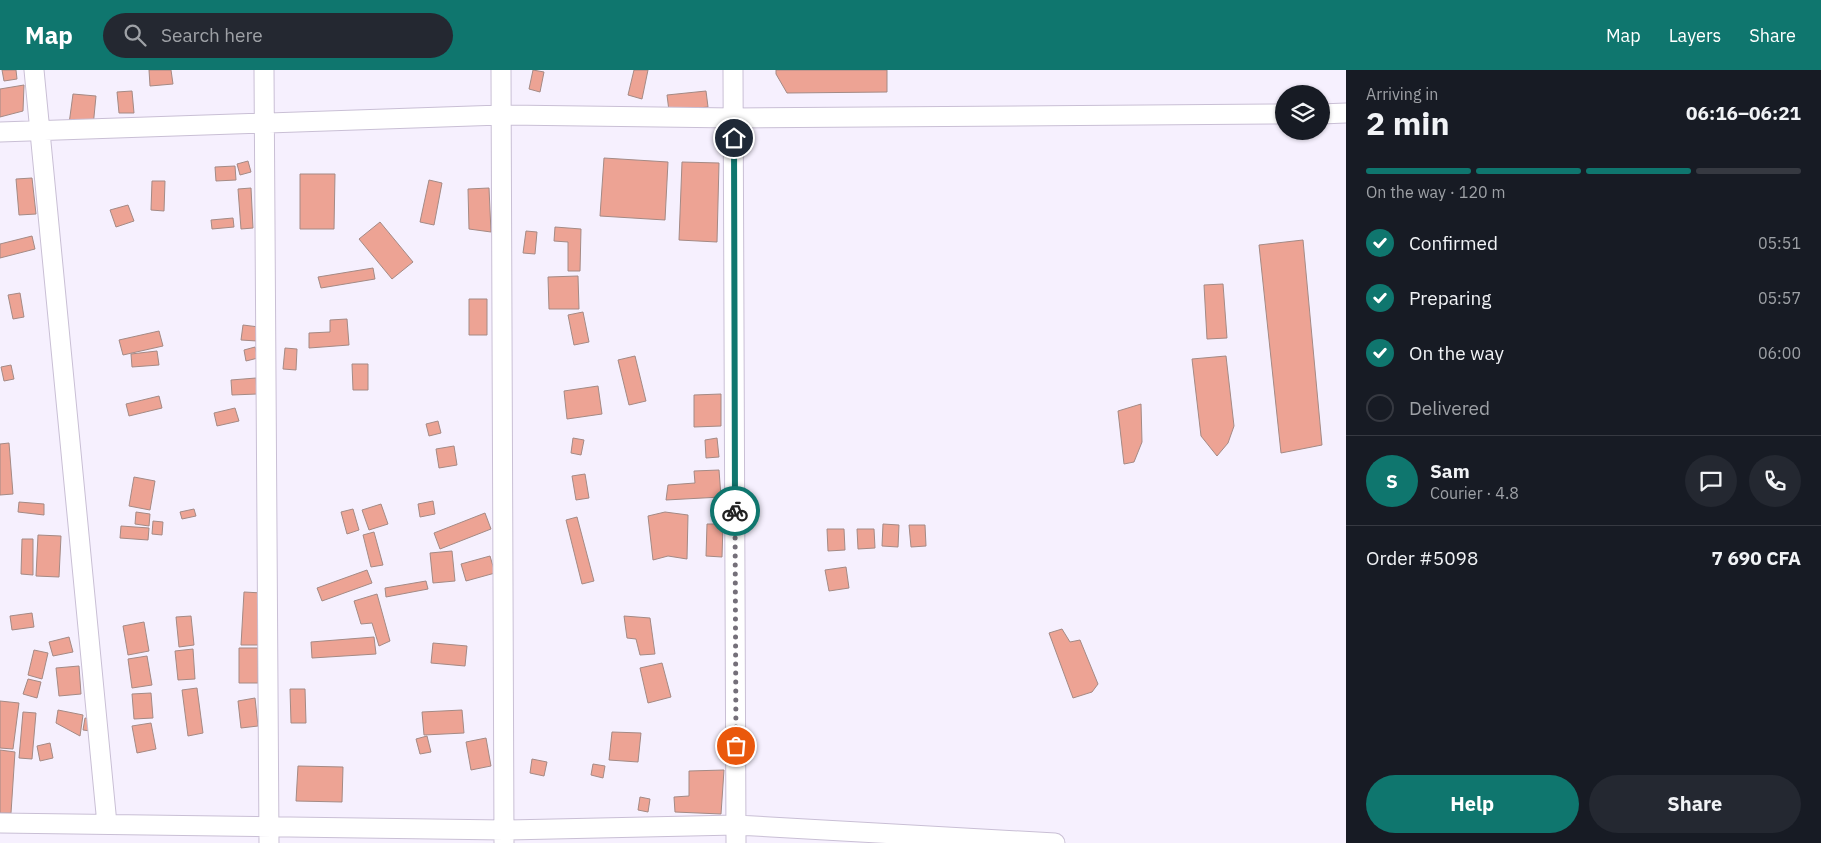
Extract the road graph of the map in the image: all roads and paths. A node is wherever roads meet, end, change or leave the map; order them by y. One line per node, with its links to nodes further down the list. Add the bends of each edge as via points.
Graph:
1 (34, 70): 11 (street)
2 (264, 70): 10 (street)
3 (501, 70): 8 (street)
4 (734, 70): 9 (street)
5 (1346, 113): 7 (street)
6 (1275, 114): 9 (street)
7 (1330, 114)
8 (501, 115): 9 (street); 10 (street); 17 (street)
9 (734, 118): 15 (street)
10 (265, 125): 11 (street); 16 (street)
11 (40, 131): 12 (street); 14 (street)
12 (0, 132)
13 (0, 823): 14 (street)
14 (107, 824): 16 (street)
15 (736, 834): 17 (street); 18 (street)
16 (269, 835): 17 (street)
17 (504, 836)
18 (1055, 843)

